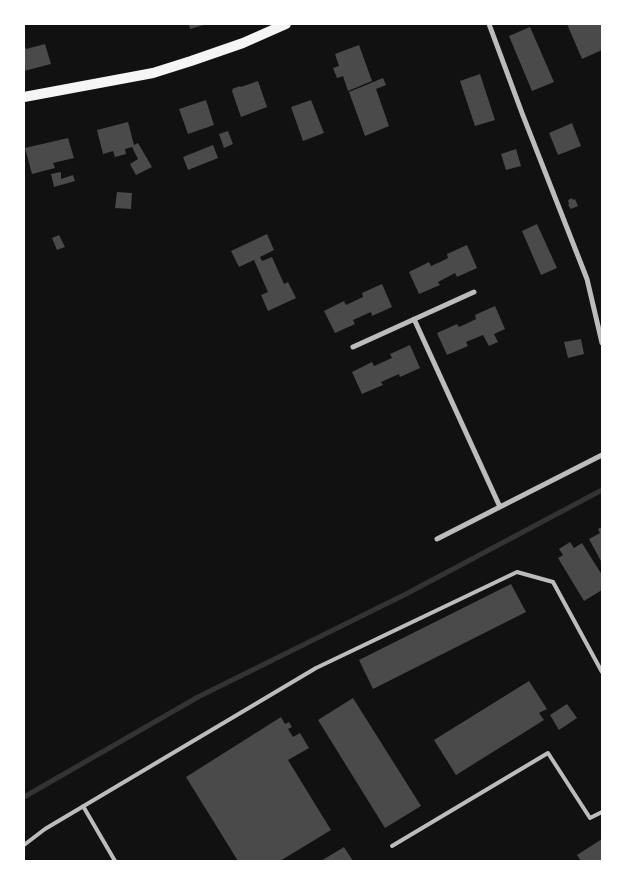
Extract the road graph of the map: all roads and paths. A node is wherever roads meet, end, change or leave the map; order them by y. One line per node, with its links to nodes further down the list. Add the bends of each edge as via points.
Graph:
1 (286, 24): 3 (main road, via 243,43 153,72)
2 (489, 24): 6 (street, via 587,278)
3 (24, 97)
4 (474, 292): 5 (street)
5 (414, 320): 7 (street); 9 (street)
6 (602, 343)
7 (353, 347)
8 (602, 455): 9 (street)
9 (500, 507): 10 (street)
10 (437, 539)
11 (602, 672): 12 (lane, via 553,582 517,572 316,668)
12 (83, 806): 14 (lane); 16 (lane)
13 (602, 812): 15 (lane, via 590,818 548,753)
14 (24, 845)
15 (392, 846)
16 (115, 861)

